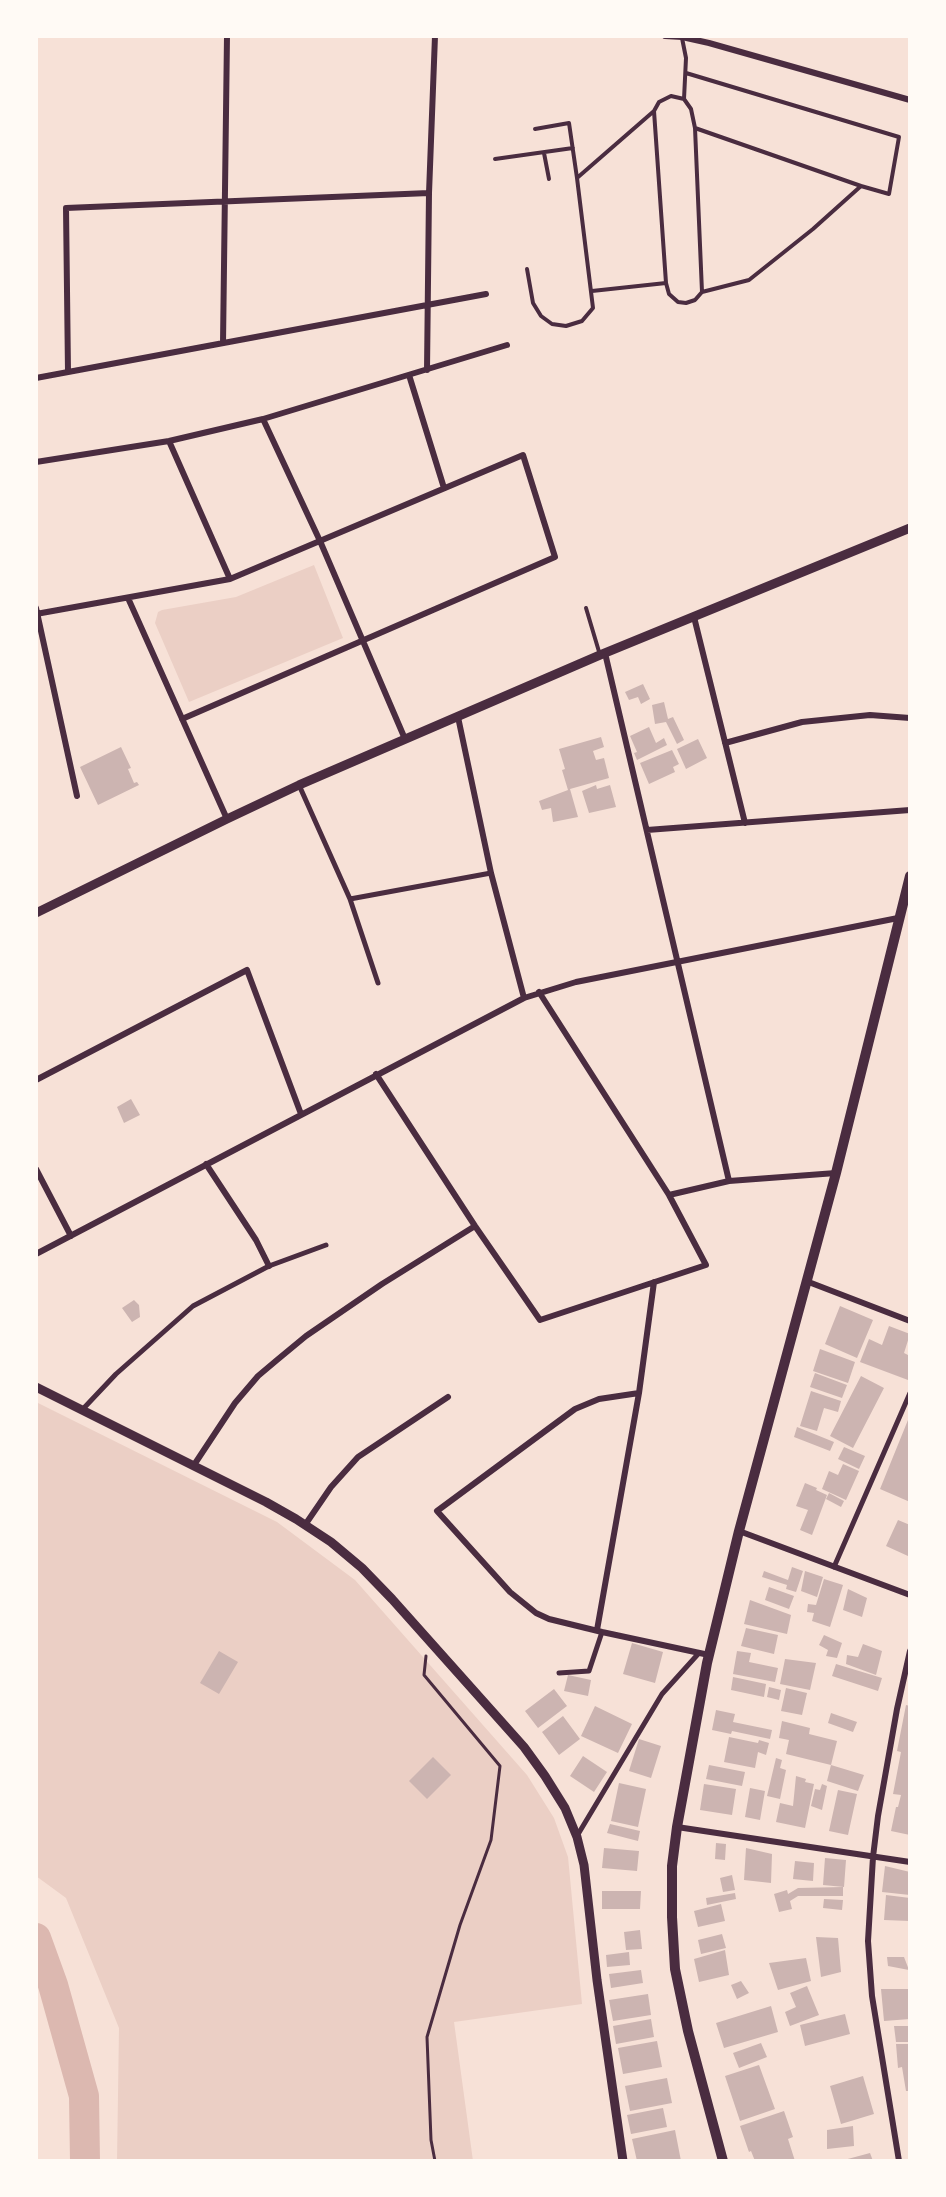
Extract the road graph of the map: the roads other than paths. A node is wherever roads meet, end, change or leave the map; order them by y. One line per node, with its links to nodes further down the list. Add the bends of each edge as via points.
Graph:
1 (227, 36): 20 (street)
2 (435, 36): 19 (street)
3 (665, 36): 4 (street)
4 (684, 36): 6 (street); 7 (lane)
5 (702, 36): 6 (street)
6 (709, 43): 9 (street)
7 (686, 73): 8 (lane); 18 (lane, via 899,136 889,194)
8 (684, 99): 10 (lane, via 671,96 659,102); 11 (lane)
9 (910, 99)
10 (654, 111): 17 (lane); 22 (lane)
11 (695, 128): 18 (lane); 24 (lane)
12 (535, 129): 13 (lane, via 569,123)
13 (573, 148): 14 (lane); 17 (lane)
14 (544, 153): 15 (lane); 16 (lane)
15 (495, 159)
16 (549, 178)
17 (577, 178): 23 (lane)
18 (861, 186): 24 (lane, via 749,280)
19 (429, 193): 20 (street); 26 (street)
20 (224, 202): 27 (street); 30 (street, via 66,208)
21 (527, 269): 23 (lane, via 533,303 552,324 566,326 582,321 593,308)
22 (666, 282): 23 (lane); 24 (lane, via 669,294 678,302 695,300)
23 (592, 291)
24 (702, 292)
25 (486, 294): 26 (street)
26 (427, 306): 27 (street); 29 (street)
27 (223, 343): 30 (street)
28 (507, 345): 29 (street)
29 (427, 370): 31 (street)
30 (68, 372): 32 (street)
31 (410, 375): 33 (street); 36 (street)
32 (36, 378)
33 (262, 419): 34 (street); 38 (street)
34 (170, 441): 35 (street); 39 (street)
35 (36, 462)
36 (444, 488): 38 (street); 44 (street, via 523,455 555,557)
37 (910, 528): 43 (street)
38 (320, 541): 39 (street); 44 (street)
39 (230, 579): 40 (street)
40 (128, 598): 42 (street); 48 (street)
41 (586, 608): 45 (lane)
42 (36, 612): 52 (street)
43 (694, 617): 45 (street); 50 (street)
44 (363, 640): 48 (street); 49 (street)
45 (603, 654): 46 (street); 56 (street)
46 (458, 717): 49 (street); 57 (street)
47 (910, 718): 50 (street, via 870,715 802,722)
48 (182, 719): 54 (street)
49 (405, 739): 51 (street)
50 (725, 743): 55 (street)
51 (299, 785): 54 (street); 59 (street)
52 (77, 796)
53 (910, 810): 55 (street)
54 (227, 819): 61 (street)
55 (745, 823): 56 (street)
56 (646, 830): 63 (street)
57 (491, 873): 59 (street); 66 (street)
58 (910, 876): 60 (main road)
59 (350, 898): 64 (street)
60 (907, 902): 62 (main road)
61 (36, 912)
62 (898, 918): 63 (street); 72 (main road)
63 (678, 962): 65 (street); 73 (street)
64 (378, 983)
65 (539, 992): 66 (street); 74 (street)
66 (524, 998): 67 (street)
67 (376, 1074): 69 (street); 75 (street)
68 (36, 1080): 69 (street, via 247,970)
69 (301, 1114): 70 (street)
70 (206, 1164): 76 (street); 79 (street)
71 (36, 1169): 76 (street)
72 (836, 1173): 73 (street); 80 (main road)
73 (729, 1181): 74 (street)
74 (669, 1195): 81 (street, via 706,1265)
75 (475, 1226): 81 (street, via 540,1320); 88 (street, via 306,1336 258,1376)
76 (71, 1236): 78 (street)
77 (327, 1245): 79 (street)
78 (36, 1254)
79 (269, 1266): 87 (street, via 193,1306 116,1374)
80 (807, 1281): 82 (street); 90 (main road)
81 (654, 1282): 84 (street)
82 (910, 1321)
83 (36, 1387): 87 (street)
84 (639, 1393): 93 (street); 93 (street, via 575,1409 437,1510 524,1605 549,1619)
85 (910, 1393): 91 (street)
86 (448, 1397): 89 (street, via 358,1457)
87 (82, 1410): 88 (street)
88 (194, 1465): 89 (street)
89 (305, 1525): 98 (street, via 362,1568 507,1728 565,1808)
90 (739, 1531): 91 (street); 95 (main road)
91 (834, 1567): 92 (street)
92 (910, 1595)
93 (599, 1631): 95 (street); 96 (street, via 589,1671)
94 (910, 1651): 99 (street, via 886,1766)
95 (704, 1654): 97 (main road); 98 (street, via 662,1694)
96 (559, 1673)
97 (677, 1827): 99 (street); 102 (main road, via 672,1866 675,1969)
98 (577, 1837): 101 (street)
99 (873, 1857): 100 (street); 103 (street, via 868,1941 872,1996)
100 (910, 1862)
101 (623, 2161)
102 (723, 2161)
103 (900, 2161)

